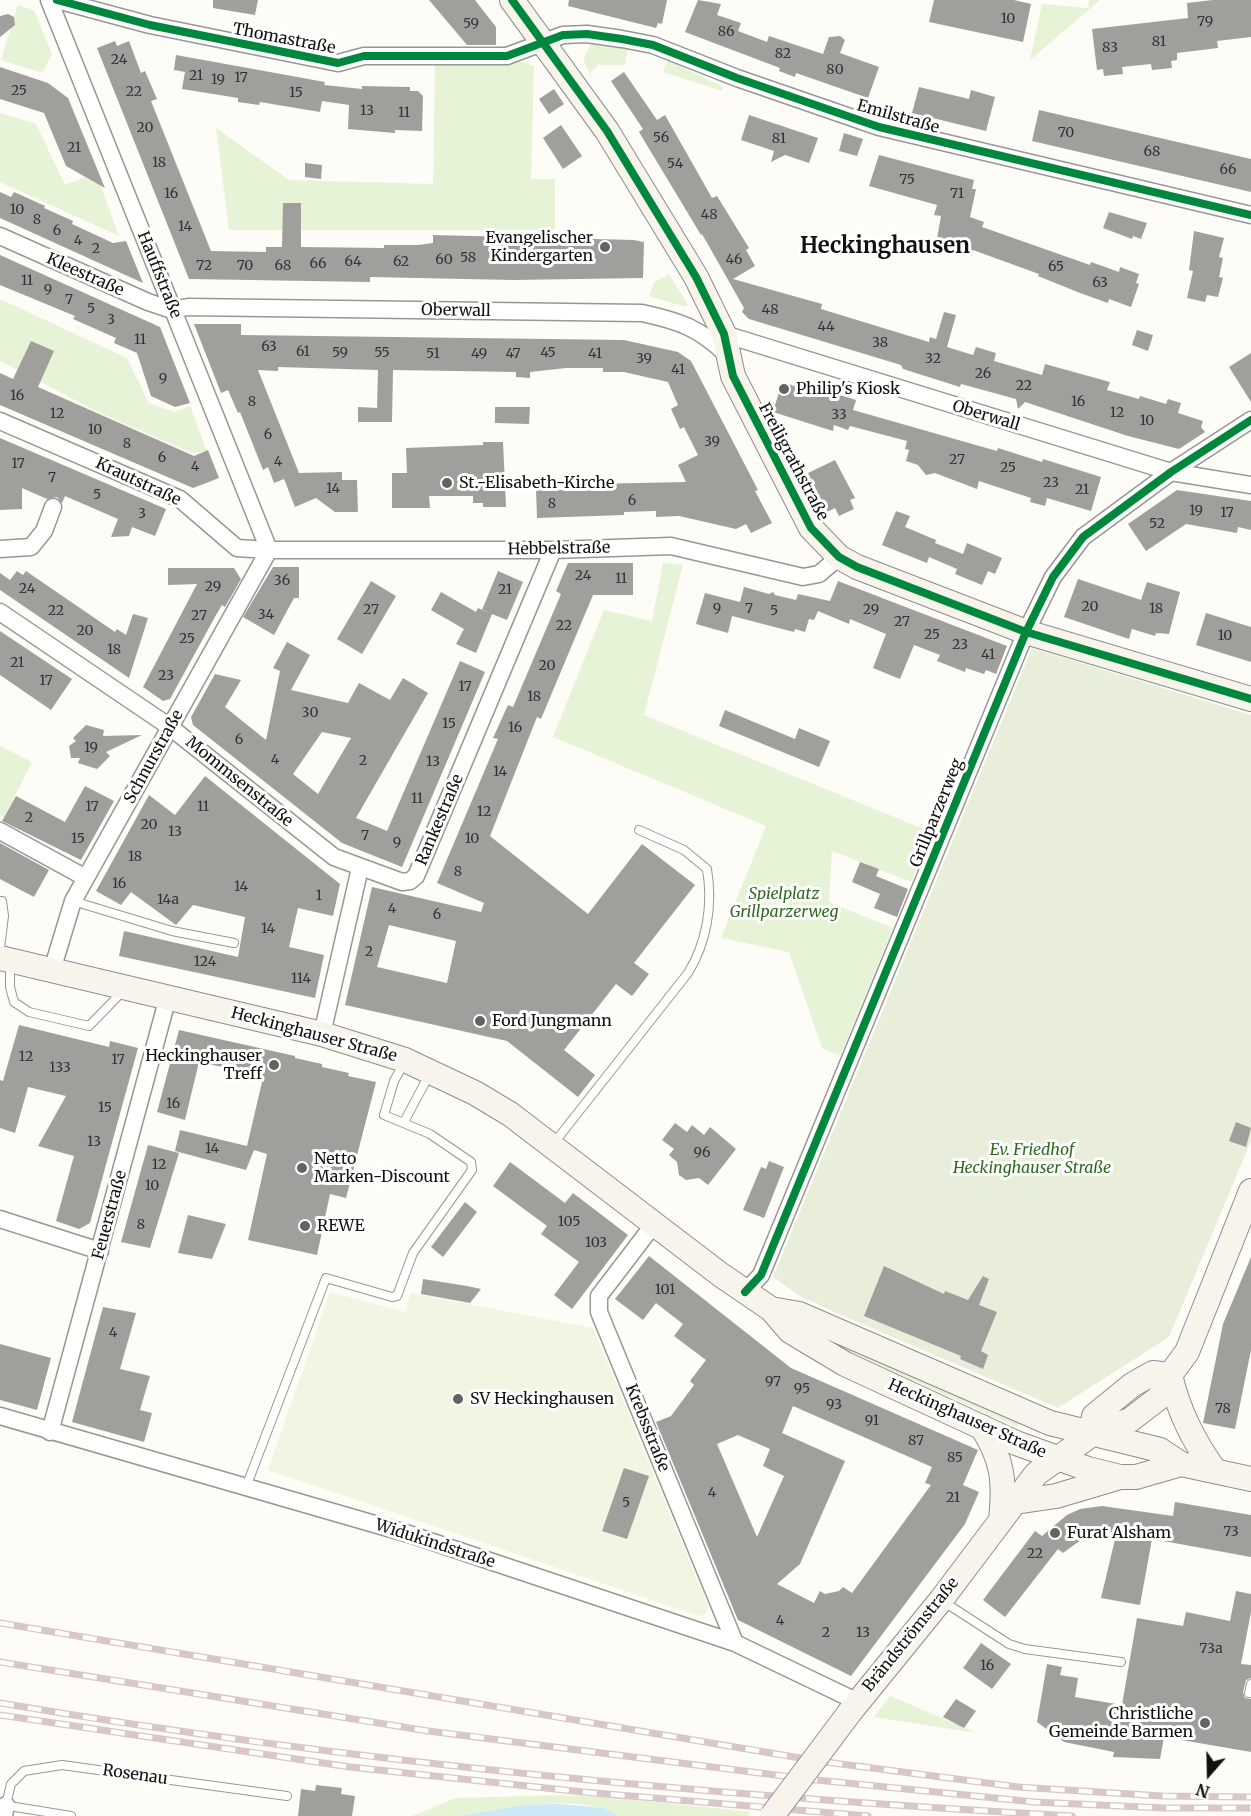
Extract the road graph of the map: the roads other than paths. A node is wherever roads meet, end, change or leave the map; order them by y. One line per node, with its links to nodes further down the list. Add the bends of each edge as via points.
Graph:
1 (50, 0): 7 (street, Hauffstraße)
2 (57, 0): 4 (street, Thomastraße, via 150,25 338,63 364,56 507,56)
3 (512, 0): 4 (main road, Freiligrathstraße)
4 (545, 43): 5 (street, Emilstraße, via 563,35 587,33 653,45 879,127); 8 (main road, Freiligrathstraße, via 665,222 696,277)
5 (1251, 215)
6 (0, 236): 7 (street, Kleestraße)
7 (172, 310): 8 (street, Oberwall, via 188,307 642,313 691,326); 15 (street, Hauffstraße)
8 (726, 344): 11 (street, Oberwall); 17 (main road, Freiligrathstraße, via 734,376 811,528)
9 (1251, 420): 11 (street, Grillparzerweg)
10 (0, 422): 15 (street, Krautstraße, via 180,499 237,548)
11 (1171, 472): 12 (street, Oberwall); 19 (street, Grillparzerweg, via 1083,537 1053,577)
12 (1251, 485)
13 (53, 507): 14 (street, via 44,531 31,547)
14 (0, 549)
15 (269, 550): 16 (street, Hebbelstraße); 21 (street, Schnurstraße)
16 (553, 550): 17 (street, Hebbelstraße, via 671,546 803,576 819,574); 24 (street, Rankestraße, via 416,876 402,882)
17 (839, 557): 19 (main road, Freiligrathstraße)
18 (0, 612): 21 (street, Mommsenstraße)
19 (1026, 632): 20 (main road, Freiligrathstraße); 43 (street, Grillparzerweg, via 761,1275)
20 (1251, 699)
21 (170, 727): 24 (street, Mommsenstraße, via 334,857); 25 (street, Schnurstraße)
22 (639, 830): 38 (lane, via 684,850 707,869 708,916 701,946 688,973)
23 (0, 831): 25 (street)
24 (360, 868): 34 (street)
25 (86, 878): 27 (street, Schnurstraße)
26 (0, 901): 28 (lane)
27 (73, 901): 29 (lane, via 172,931); 31 (street, Schnurstraße)
28 (2, 915): 30 (lane)
29 (234, 943)
30 (3, 956): 31 (main road, Heckinghauser Straße); 32 (lane, via 14,1002 28,1012 89,1026)
31 (52, 970): 32 (main road, Heckinghauser Straße)
32 (126, 988): 33 (main road, Heckinghauser Straße)
33 (168, 997): 34 (main road, Heckinghauser Straße); 42 (street, Feuerstraße)
34 (322, 1034): 35 (main road, Heckinghauser Straße)
35 (405, 1060): 36 (main road, Heckinghauser Straße); 37 (lane, via 384,1115)
36 (431, 1071): 37 (lane); 38 (main road, Heckinghauser Straße, via 510,1114)
37 (404, 1122): 55 (lane, via 430,1134 471,1162 472,1170 413,1253 397,1296 326,1278)
38 (552, 1145): 41 (main road, Heckinghauser Straße)
39 (1251, 1191): 45 (main road, via 1187,1352)
40 (0, 1219): 42 (street)
41 (654, 1224): 43 (main road, Heckinghauser Straße); 58 (street, Krebsstraße, via 599,1296 599,1312)
42 (100, 1251): 48 (street, Feuerstraße)
43 (745, 1292): 44 (main road, Heckinghauser Straße)
44 (771, 1309): 47 (main road, Heckinghauser Straße, via 790,1330 845,1364); 49 (main road, Heckinghauser Straße, via 799,1314 1027,1414)
45 (1170, 1375): 49 (main road, via 1153,1373 1121,1393 1094,1416); 52 (main road, via 1180,1413)
46 (0, 1416): 48 (street, Widukindstraße)
47 (982, 1427): 50 (main road, Heckinghauser Straße); 56 (main road, via 996,1449)
48 (50, 1432): 55 (street, Widukindstraße)
49 (1091, 1435): 50 (main road, Brändströmstraße); 51 (main road, Heckinghauser Straße, via 1160,1450)
50 (1055, 1459): 53 (main road, Heckinghauser Straße); 56 (main road, Brändströmstraße, via 1036,1474)
51 (1180, 1464): 52 (main road, Heckinghauser Straße); 53 (main road, Heckinghauser Straße, via 1136,1477)
52 (1215, 1471): 54 (main road, Heckinghauser Straße)
53 (1120, 1477): 56 (main road)
54 (1251, 1479)
55 (246, 1487): 58 (street, Widukindstraße, via 409,1534)
56 (1008, 1511): 57 (main road, Brändströmstraße)
57 (941, 1600): 59 (lane, via 1009,1644); 60 (main road, Brändströmstraße)
58 (735, 1643): 60 (street, Widukindstraße)
59 (1121, 1662)
60 (854, 1707): 64 (main road, Brändströmstraße, bridge)
61 (287, 1796): 62 (lane, Rosenau, via 62,1765 24,1770 11,1784)
62 (3, 1808): 63 (lane, Rosenau)
63 (71, 1816)
64 (772, 1816)

